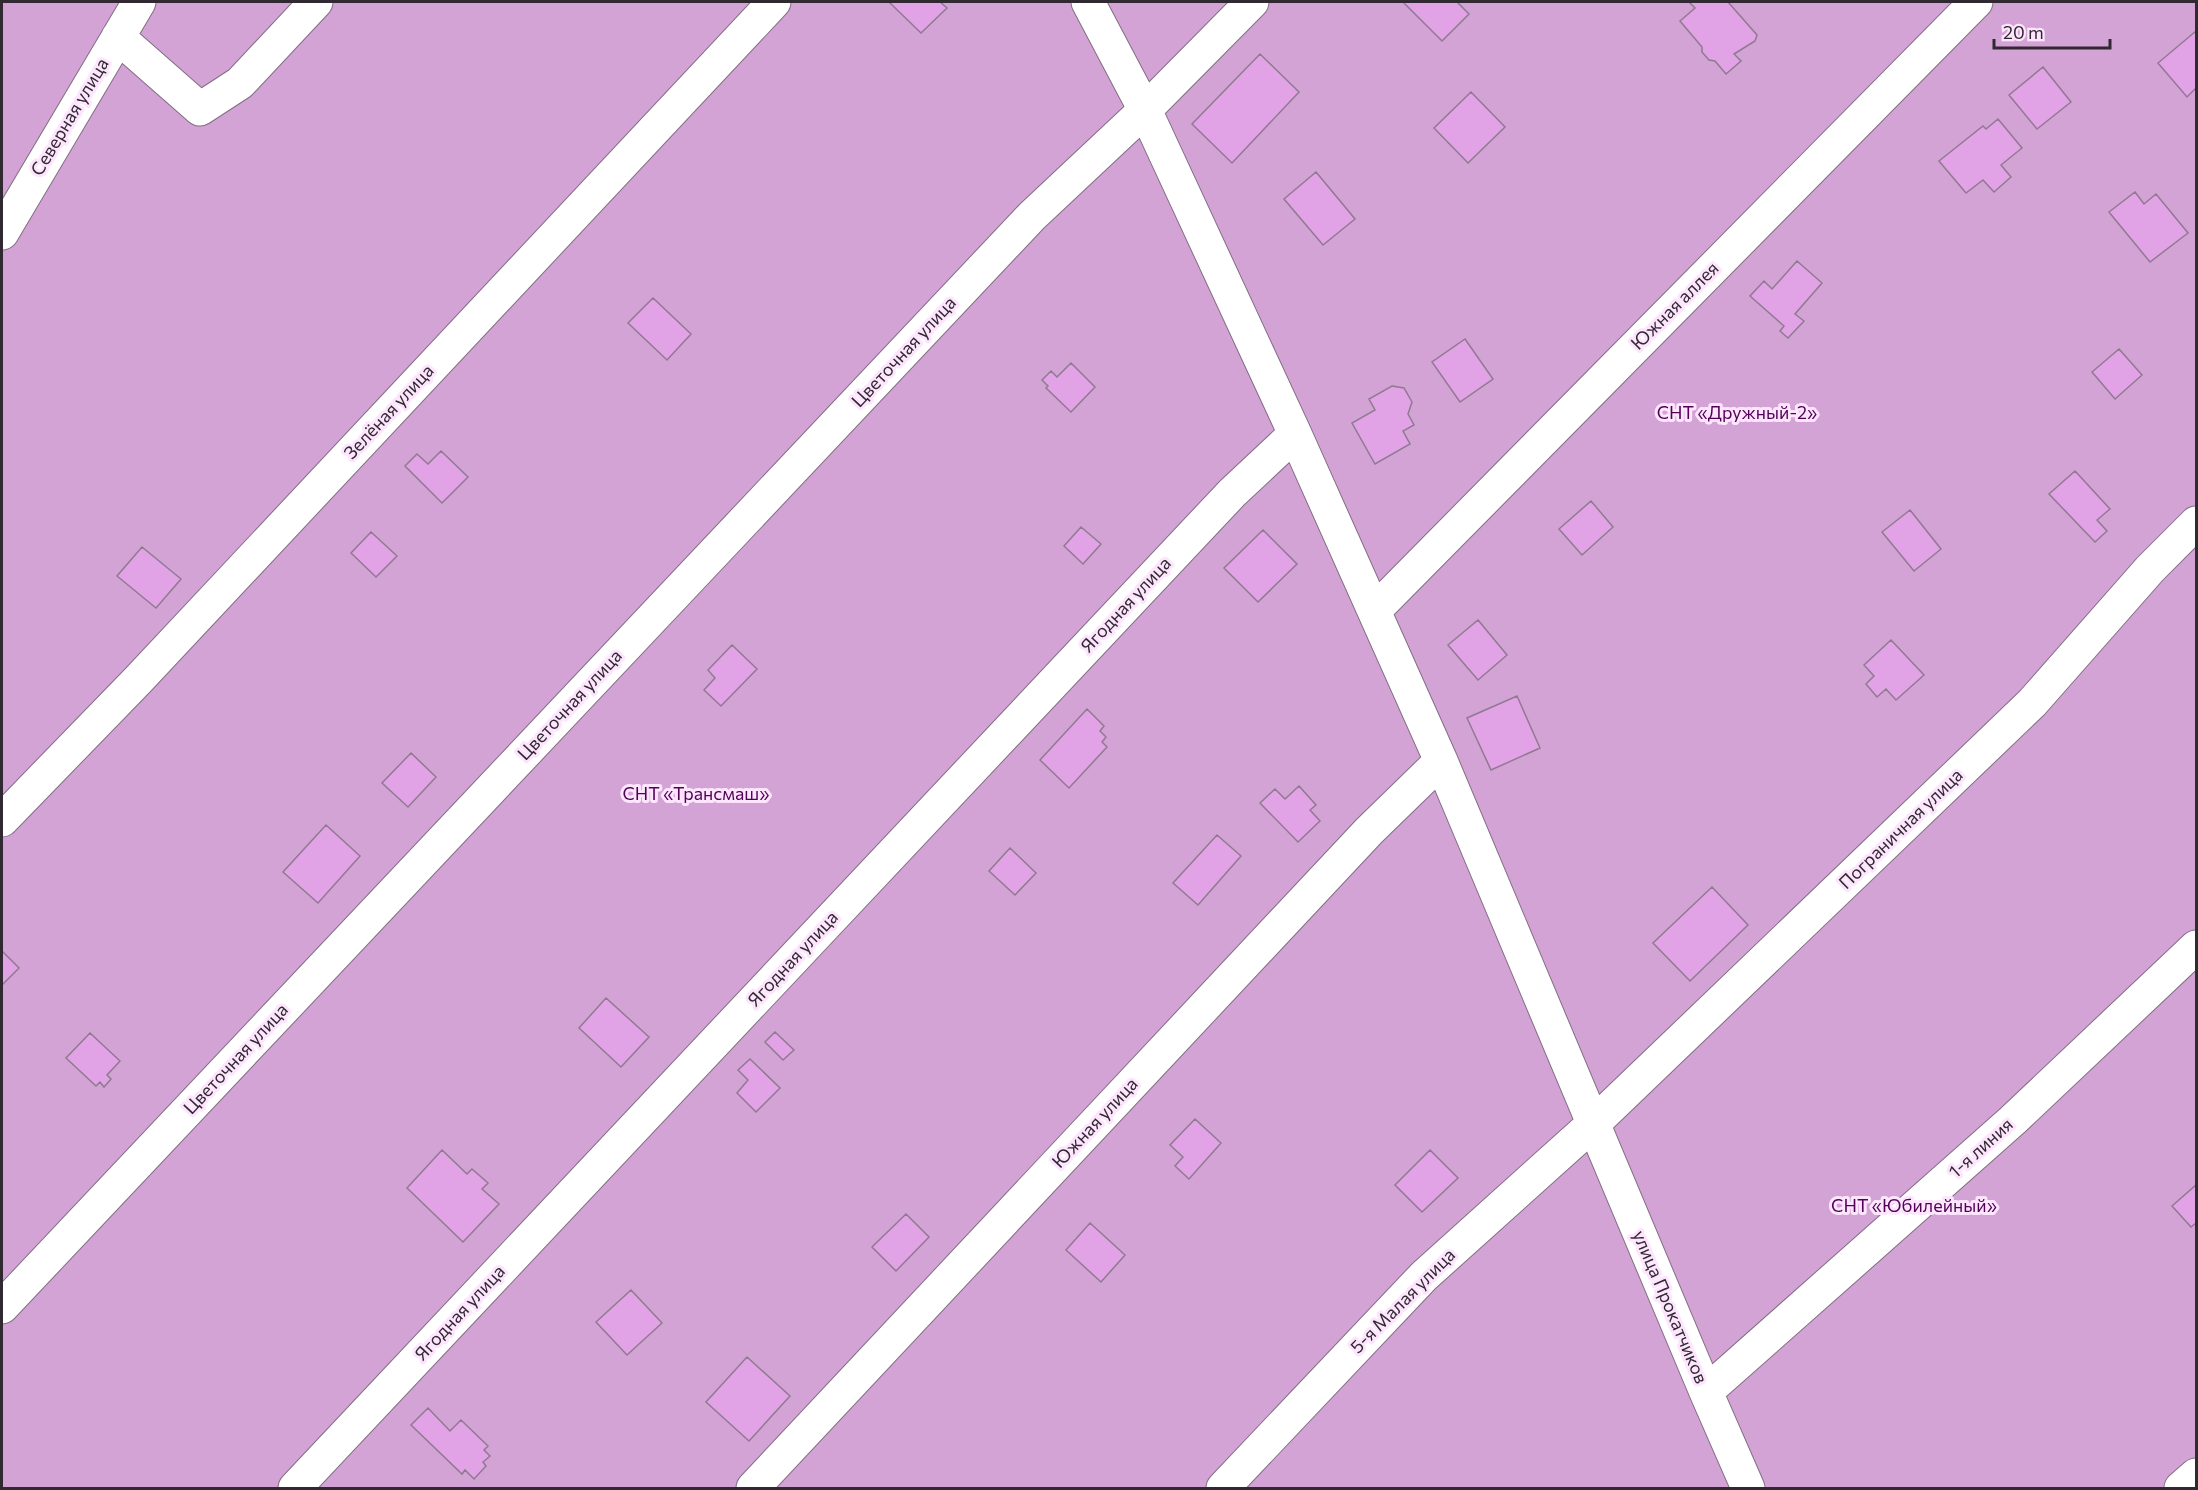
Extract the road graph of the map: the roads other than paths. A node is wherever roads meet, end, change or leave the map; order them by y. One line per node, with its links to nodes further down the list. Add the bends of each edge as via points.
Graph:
1 (140, 2): 7 (street, Северная улица)
2 (316, 2): 7 (street, via 240,83 200,109)
3 (774, 2): 14 (street, Зелёная улица)
4 (1088, 2): 8 (street, улица Прокатчиков)
5 (1252, 2): 8 (street, Цветочная улица)
6 (1976, 2): 12 (street, Южная аллея)
7 (118, 37): 9 (street, Северная улица)
8 (1145, 110): 10 (street, улица Прокатчиков); 17 (street, Цветочная улица, via 1032,216)
9 (2, 233)
10 (1295, 434): 12 (street, улица Прокатчиков); 20 (street, Ягодная улица, via 1232,493)
11 (2196, 523): 16 (street, Пограничная улица, via 2150,569 2032,703)
12 (1374, 611): 13 (street, улица Прокатчиков)
13 (1441, 761): 16 (street, улица Прокатчиков); 21 (street, Южная улица, via 1369,831)
14 (2, 820)
15 (2196, 946): 18 (street, 1-я линия, via 2013,1120)
16 (1593, 1124): 18 (street, улица Прокатчиков); 22 (street, 5-я Малая улица, via 1424,1276)
17 (2, 1307)
18 (1706, 1392): 23 (street, улица Прокатчиков)
19 (2196, 1474): 24 (street)
20 (295, 1488)
21 (753, 1488)
22 (1223, 1488)
23 (1748, 1488)
24 (2181, 1488)

